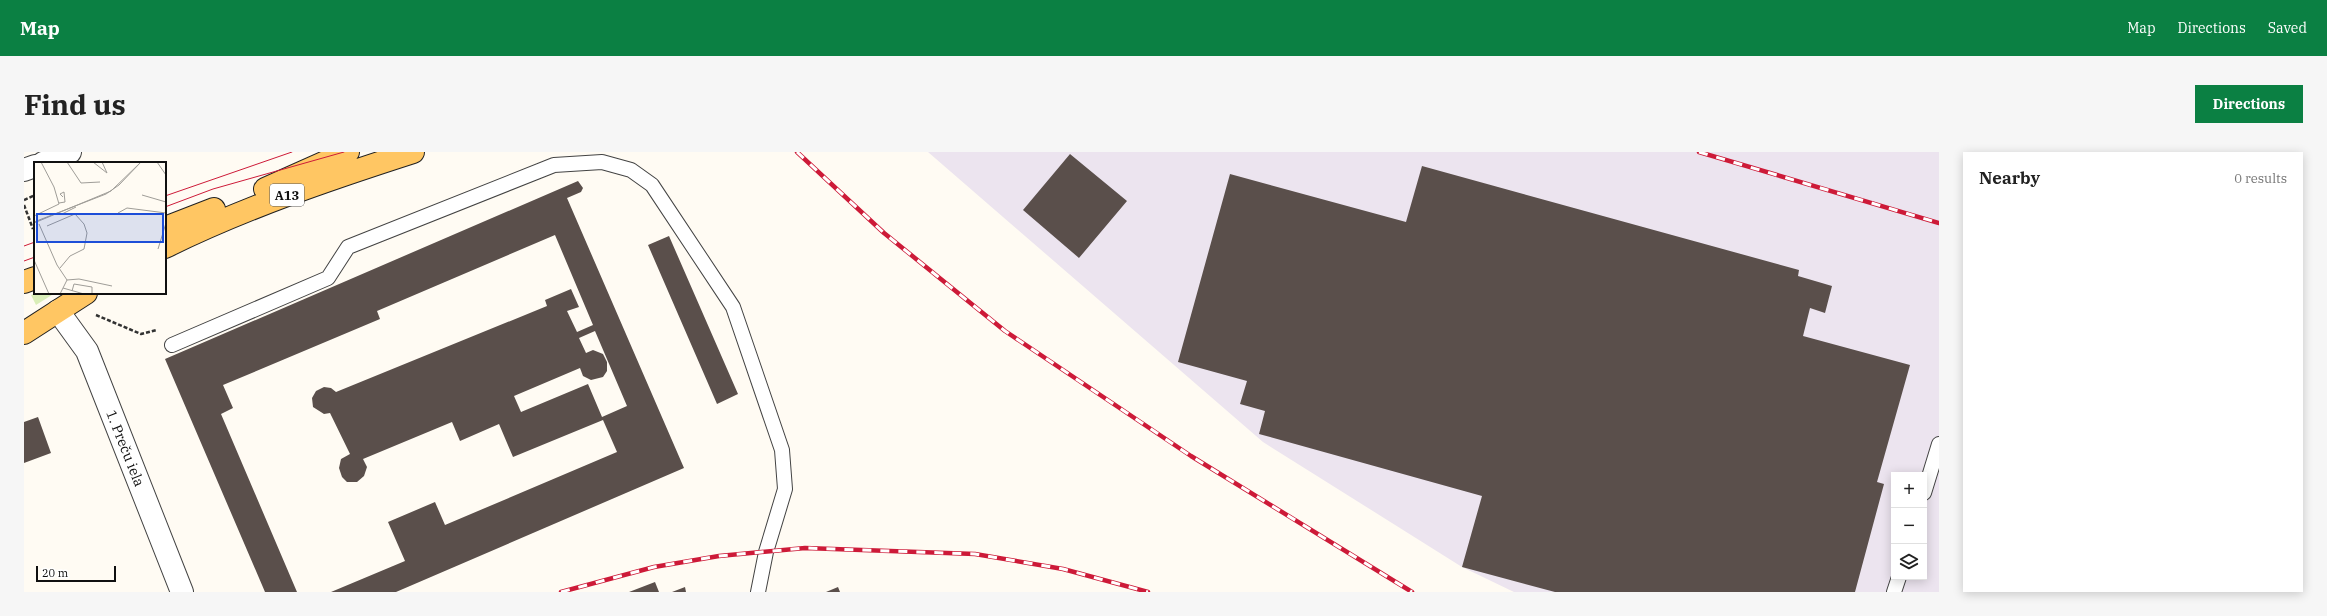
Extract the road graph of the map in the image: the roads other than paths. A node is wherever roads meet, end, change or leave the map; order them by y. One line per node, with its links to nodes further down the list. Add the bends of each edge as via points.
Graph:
1 (70, 152): 4 (street)
2 (348, 152): 5 (main road, A13, via 258,192)
3 (413, 152): 6 (main road, A13, via 325,180 207,226)
4 (42, 162)
5 (166, 228)
6 (166, 247)
7 (34, 278): 8 (main road)
8 (24, 282)
9 (88, 303): 10 (main road)
10 (58, 311): 11 (main road); 16 (street, 1. Preču iela, via 87,351)
11 (24, 333)
12 (172, 345): 17 (lane, via 328,278 348,247 554,165 602,162 631,170 652,185 733,307 782,450 785,489 766,552)
13 (1939, 444): 14 (lane)
14 (1927, 483)
15 (1897, 580): 18 (lane)
16 (182, 592)
17 (758, 592)
18 (1894, 592)

